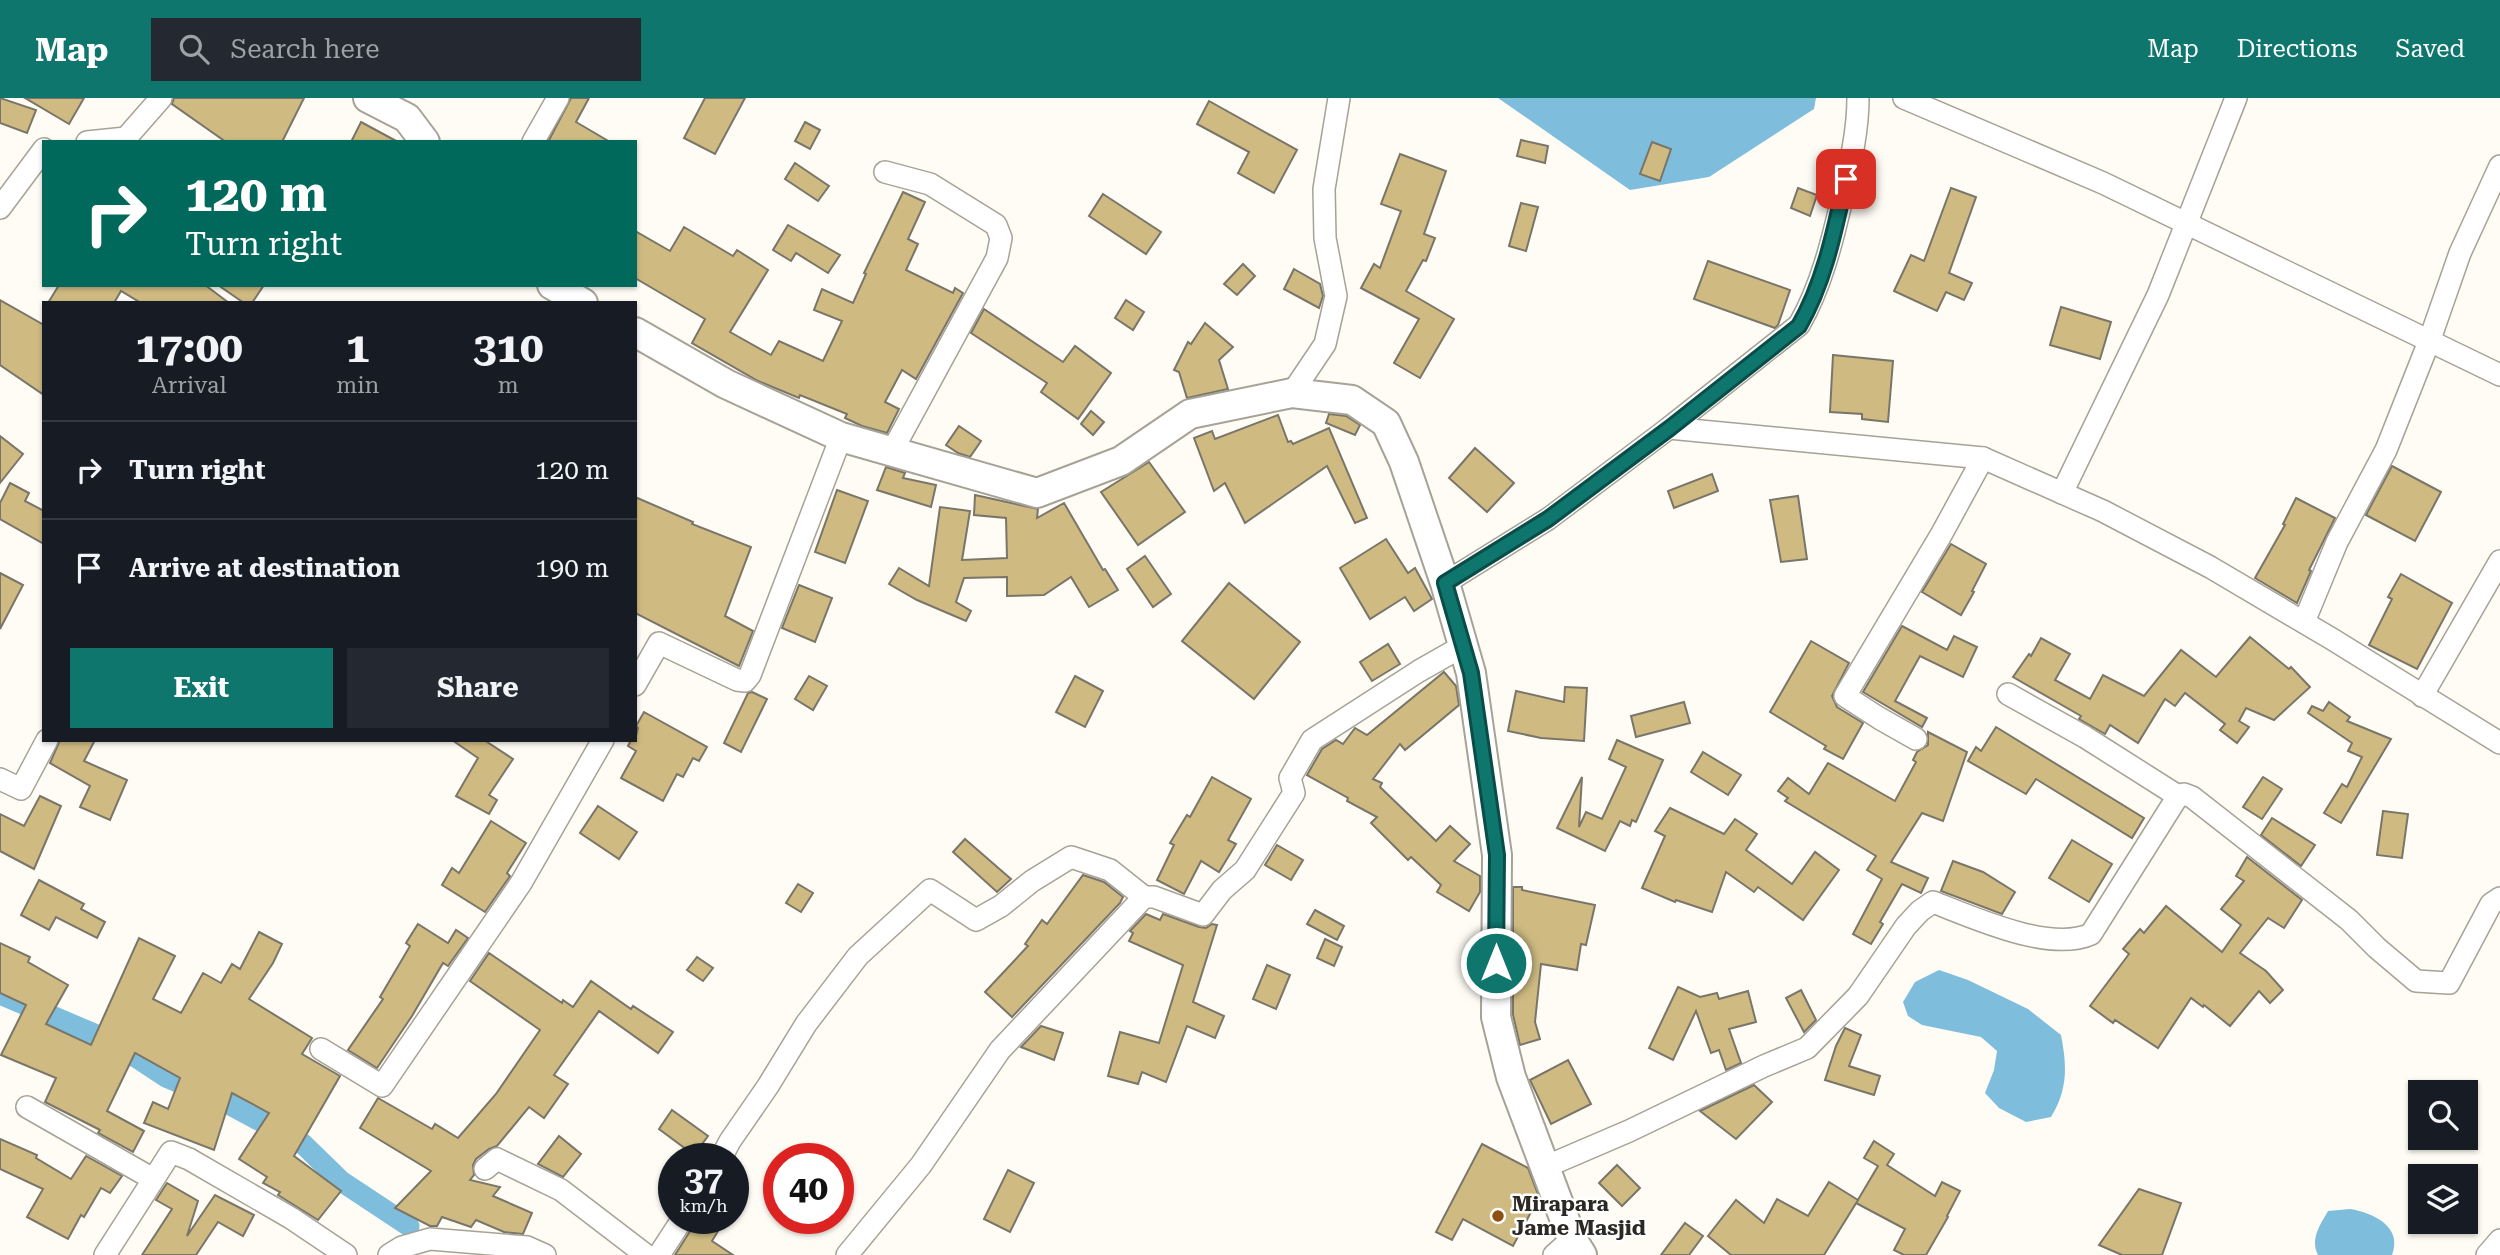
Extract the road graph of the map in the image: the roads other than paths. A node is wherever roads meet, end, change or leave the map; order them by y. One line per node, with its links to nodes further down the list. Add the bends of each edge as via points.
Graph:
1 (161, 98): 8 (street, via 126,138)
2 (368, 98): 9 (street, via 407,118)
3 (558, 98): 10 (street)
4 (1339, 98): 21 (street, via 1324,189 1325,238 1336,296 1325,344)
5 (1858, 98): 22 (street, via 1852,154 1835,229 1799,326)
6 (1904, 98): 15 (street)
7 (2235, 98): 15 (street)
8 (106, 140)
9 (424, 140)
10 (534, 140)
11 (42, 152): 14 (street)
12 (2500, 166): 19 (street, via 2460,253)
13 (885, 172): 24 (street, via 930,184 996,225 1001,238 998,258)
14 (0, 208)
15 (2188, 223): 19 (street); 26 (street)
16 (555, 287): 17 (street)
17 (580, 301)
18 (637, 333): 23 (street, via 726,384)
19 (2430, 340): 20 (street); 29 (street, via 2386,450 2337,542)
20 (2500, 375)
21 (1292, 393): 24 (street, via 1190,414 1121,461 1037,493); 28 (street, via 1352,400 1386,423)
22 (1670, 428): 25 (street); 28 (street, via 1548,519)
23 (841, 437): 24 (street); 31 (street, via 750,676 737,680 659,643)
24 (891, 453)
25 (1983, 458): 26 (street); 34 (street, via 1845,696)
26 (2062, 493): 29 (street, via 2210,566)
27 (2500, 561): 33 (street)
28 (1445, 583): 30 (street)
29 (2304, 622): 33 (street)
30 (1463, 646): 40 (street, via 1312,740 1290,778 1294,793 1245,870 1203,915); 45 (street, via 1471,673 1497,855 1496,1017 1511,1077)
31 (637, 682)
32 (2008, 694): 39 (street)
33 (2422, 696): 37 (street)
34 (1916, 739)
35 (46, 742): 38 (street, via 21,789)
36 (602, 742): 42 (street, via 521,883 382,1086)
37 (2500, 743)
38 (0, 779)
39 (2178, 796): 41 (street, via 2192,797 2349,920 2416,981 2449,983 2491,904); 45 (street, via 2091,934 2049,939 2013,932 1933,902 1906,926 1858,996 1807,1048)
40 (1144, 897): 44 (street, via 1110,870 1071,857 976,920 930,890 858,956 806,1024); 57 (street, via 1000,1050 921,1165)
41 (2500, 898)
42 (321, 1049)
43 (27, 1107): 47 (street)
44 (729, 1143)
45 (1545, 1167): 50 (street)
46 (485, 1169): 55 (street, via 497,1159 561,1190)
47 (153, 1179): 51 (street); 52 (street, via 171,1152 189,1159)
48 (673, 1234): 56 (street)
49 (2500, 1240): 58 (street)
50 (1570, 1249)
51 (104, 1255)
52 (346, 1255)
53 (389, 1255): 54 (street, via 430,1239 527,1247)
54 (545, 1255)
55 (646, 1255)
56 (659, 1255)
57 (847, 1255)
58 (2487, 1255)

